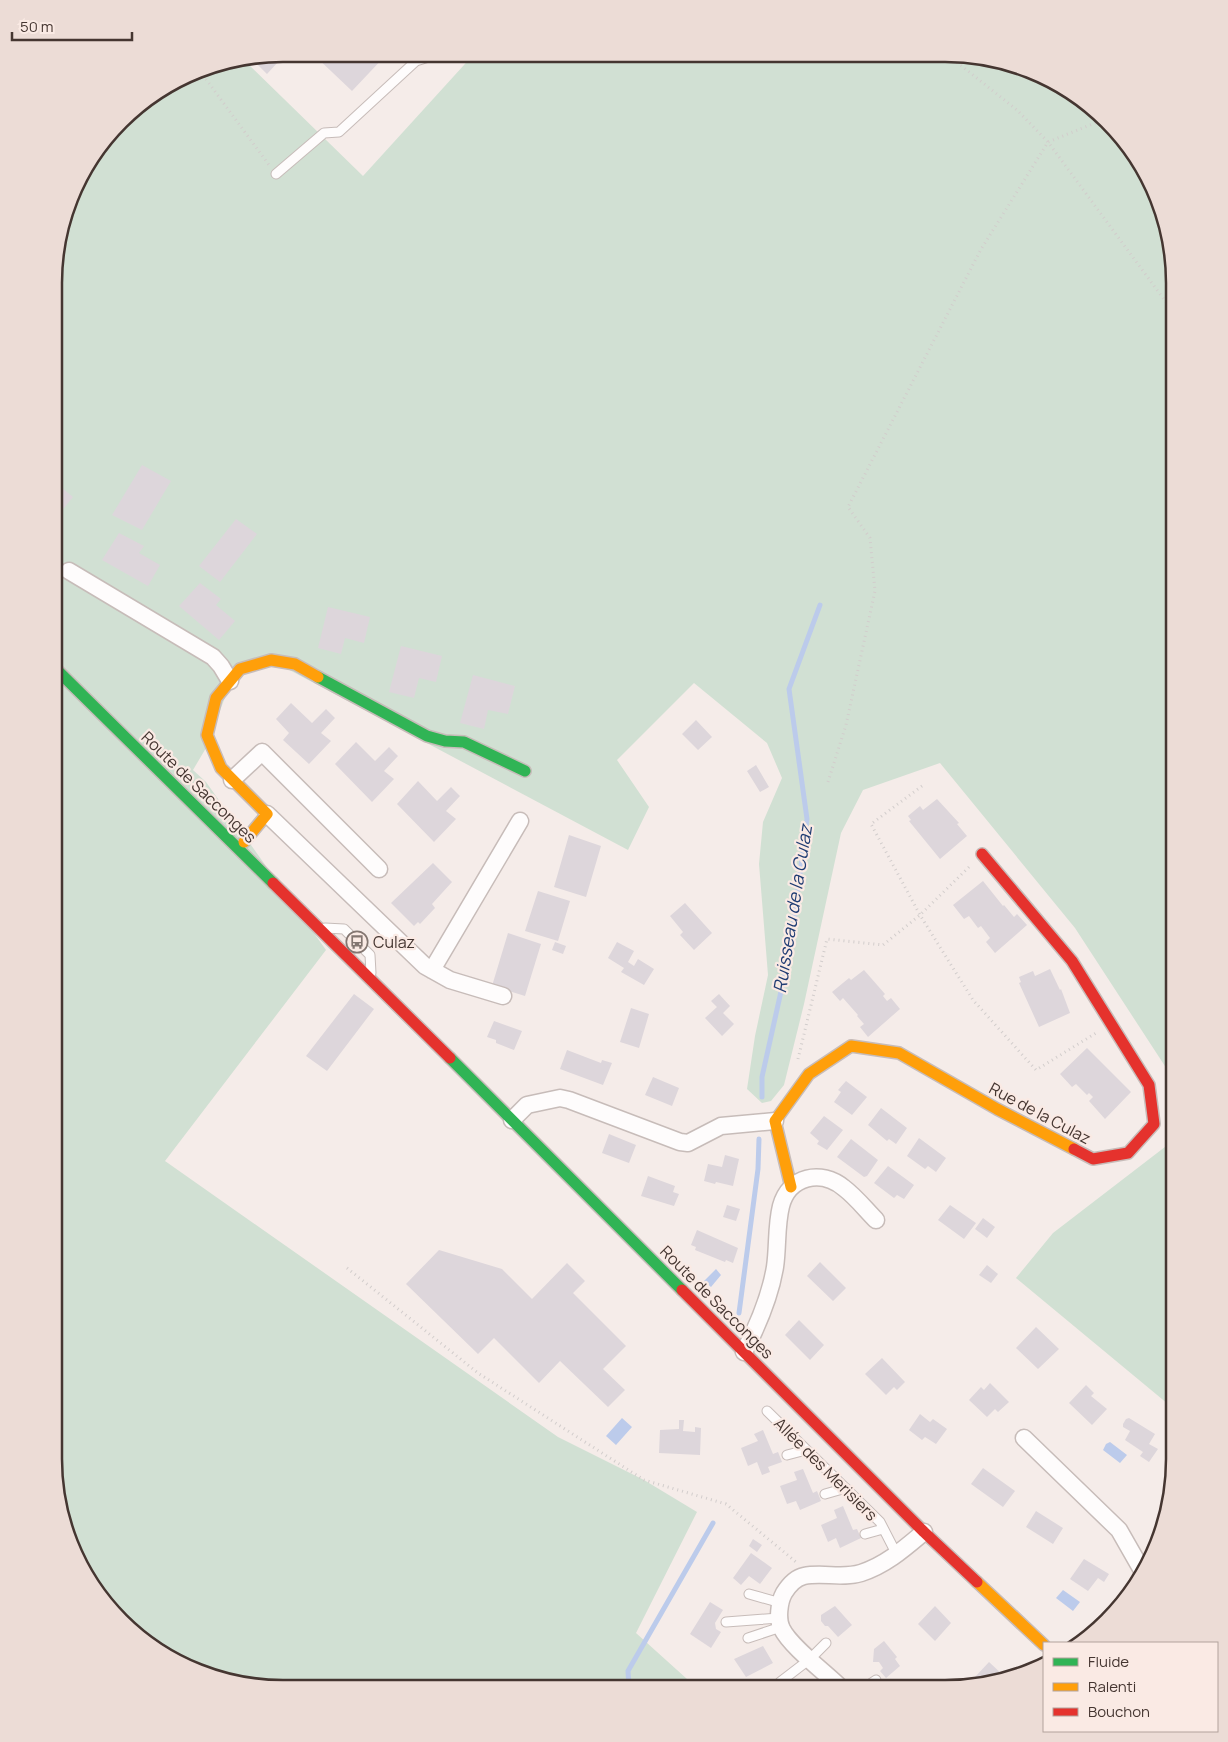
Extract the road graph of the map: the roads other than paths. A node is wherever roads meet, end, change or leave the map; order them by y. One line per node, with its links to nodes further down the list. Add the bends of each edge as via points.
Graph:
1 (415, 62): 2 (lane, via 339,132 324,133)
2 (276, 174)
3 (69, 571): 5 (street, via 213,657)
4 (62, 675): 13 (street, Route de Sacconges)
5 (230, 681): 6 (street, via 240,669 271,660 295,664 427,736 464,742); 7 (street, via 216,698 207,735 221,768)
6 (525, 771)
7 (232, 780): 8 (street); 12 (street, via 262,752)
8 (267, 814): 10 (street); 14 (street)
9 (520, 821): 14 (street)
10 (244, 842)
11 (982, 854): 18 (street, Rue de la Culaz, via 1072,961 1149,1085 1154,1124 1128,1153 1093,1159 899,1053 851,1046 809,1074)
12 (380, 869)
13 (320, 928): 15 (street, Route de Sacconges); 15 (lane, via 344,929 370,955)
14 (432, 970): 16 (street, via 450,980)
15 (371, 979): 17 (street, Route de Sacconges)
16 (503, 996)
17 (512, 1120): 18 (street, via 527,1105 560,1098 688,1143 721,1126); 21 (street, Route de Sacconges)
18 (774, 1120): 19 (street)
19 (791, 1187): 20 (street, via 811,1177 831,1180 843,1187); 21 (street, via 781,1205 775,1265 768,1295)
20 (876, 1220)
21 (744, 1352): 29 (street, Route de Sacconges)
22 (767, 1411): 24 (lane, Allée des Merisiers)
23 (1024, 1438): 32 (street, via 1119,1530)
24 (806, 1450): 25 (lane); 26 (lane, Allée des Merisiers)
25 (787, 1454)
26 (846, 1488): 27 (lane); 28 (lane, Allée des Merisiers)
27 (825, 1494)
28 (883, 1529): 30 (lane); 31 (lane, Allée des Merisiers)
29 (924, 1532): 31 (street); 38 (street, Route de Sacconges)
30 (865, 1534)
31 (897, 1555): 34 (street, via 860,1573 798,1578 783,1595)
32 (1138, 1565)
33 (749, 1594): 34 (lane)
34 (780, 1616): 35 (lane); 36 (lane); 39 (street, via 788,1638)
35 (726, 1622)
36 (748, 1638)
37 (826, 1643): 39 (lane)
38 (1043, 1644)
39 (810, 1659): 40 (lane); 41 (street)
40 (783, 1680)
41 (832, 1680)

